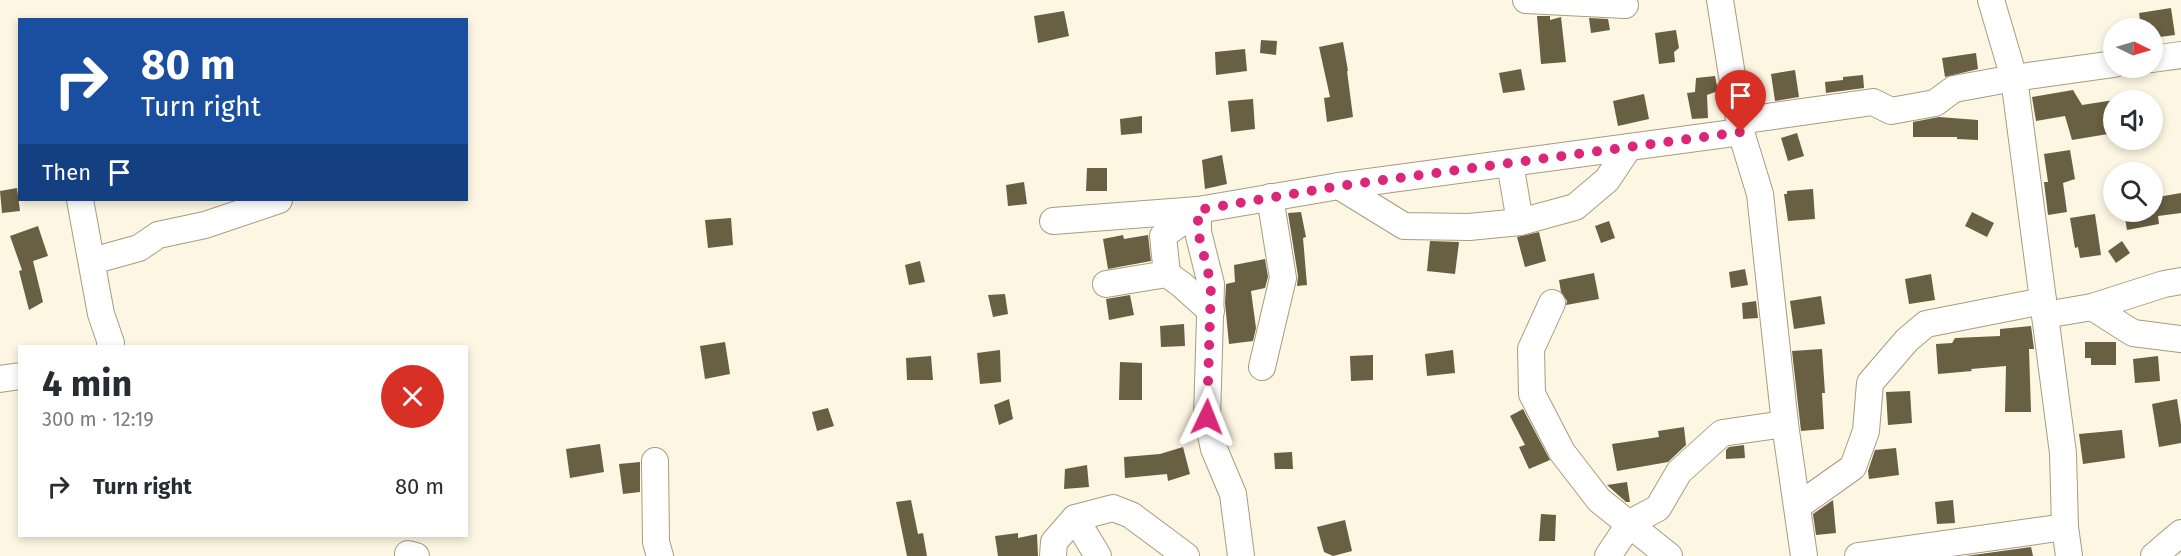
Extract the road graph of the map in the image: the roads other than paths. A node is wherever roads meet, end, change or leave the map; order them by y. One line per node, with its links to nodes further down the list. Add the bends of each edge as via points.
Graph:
1 (1527, 0): 4 (street)
2 (1720, 0): 9 (street)
3 (1991, 0): 8 (street)
4 (1625, 9)
5 (2181, 55): 6 (street)
6 (2163, 57)
7 (2103, 66): 8 (street)
8 (2014, 78): 9 (street, via 1954,89 1935,103 1891,111 1873,102); 25 (street)
9 (1740, 127): 10 (street); 32 (street, via 1760,194)
10 (1629, 147): 11 (street); 18 (street, via 1607,180 1575,207)
11 (1510, 163): 12 (street); 18 (street)
12 (1339, 186): 13 (street); 18 (street, via 1404,226 1469,227)
13 (1270, 198): 16 (street); 29 (street, via 1282,278)
14 (80, 201): 19 (street)
15 (276, 201): 19 (street, via 205,225 158,235 139,248)
16 (1198, 210): 17 (street); 20 (street, via 1163,236); 26 (street, via 1198,232 1211,284)
17 (1053, 221)
18 (1520, 222)
19 (92, 261): 28 (street)
20 (1167, 274): 22 (street); 26 (street)
21 (2181, 281): 24 (street)
22 (1106, 284)
23 (1552, 303): 36 (street, via 1531,349 1532,394 1562,452 1599,500)
24 (2092, 307): 25 (street); 27 (street, via 2133,333)
25 (2044, 308): 34 (street, via 1926,324 1870,383 1866,430 1853,467); 37 (street, via 2063,453)
26 (1210, 311): 43 (street, via 1207,417 1214,448 1233,494)
27 (2181, 339)
28 (110, 345)
29 (1262, 367)
30 (18, 376): 31 (street)
31 (0, 379)
32 (1785, 424): 34 (street); 36 (street, via 1722,433 1679,472 1658,508)
33 (655, 461): 39 (street, via 656,542)
34 (1798, 506): 46 (street)
35 (1075, 518): 40 (street, via 1054,542); 41 (street); 42 (street, via 1113,508 1131,515)
36 (1630, 524): 44 (street); 45 (street)
37 (2065, 527): 47 (street); 48 (street)
38 (2181, 533): 49 (street)
39 (660, 556)
40 (1053, 556)
41 (1098, 556)
42 (1185, 556)
43 (1241, 556)
44 (1608, 556)
45 (1669, 556)
46 (1804, 556)
47 (1858, 556)
48 (2070, 556)
49 (2154, 556)

